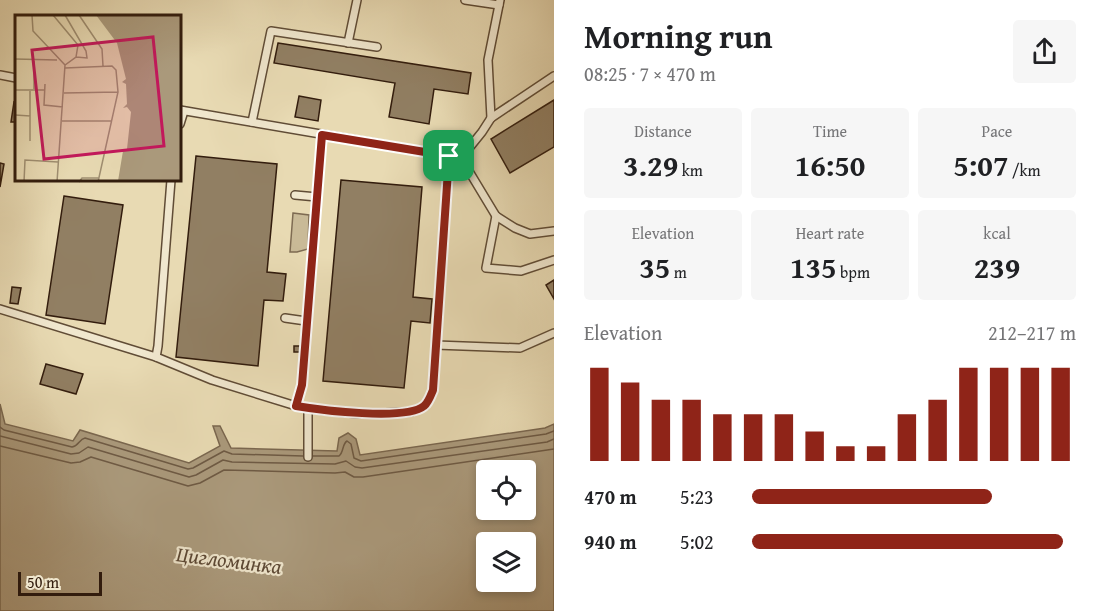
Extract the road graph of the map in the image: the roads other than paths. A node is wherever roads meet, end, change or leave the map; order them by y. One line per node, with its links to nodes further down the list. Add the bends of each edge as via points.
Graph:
1 (357, 0): 4 (lane)
2 (465, 0): 3 (lane)
3 (500, 2): 10 (lane, via 488,60)
4 (348, 43): 5 (lane); 11 (lane, via 271,31)
5 (377, 47)
6 (0, 75): 8 (lane)
7 (554, 76): 10 (lane)
8 (15, 78)
9 (182, 111): 11 (lane)
10 (490, 118): 14 (lane)
11 (252, 122): 12 (lane)
12 (322, 135): 13 (lane); 17 (lane)
13 (449, 156): 14 (lane); 25 (lane)
14 (461, 158): 18 (lane)
15 (171, 182): 26 (lane)
16 (295, 195): 17 (lane)
17 (317, 198): 23 (lane)
18 (496, 216): 19 (lane, via 530,234); 20 (lane, via 486,268 521,271)
19 (554, 231)
20 (554, 260)
21 (0, 309): 26 (lane)
22 (285, 318): 23 (lane)
23 (306, 321): 27 (lane, via 302,385)
24 (554, 333): 25 (lane, via 520,348)
25 (436, 345): 28 (lane, via 433,390 425,406 411,412 359,414)
26 (156, 357): 27 (lane, via 212,380)
27 (296, 406): 28 (lane)
28 (308, 408): 29 (lane)
29 (308, 457)

